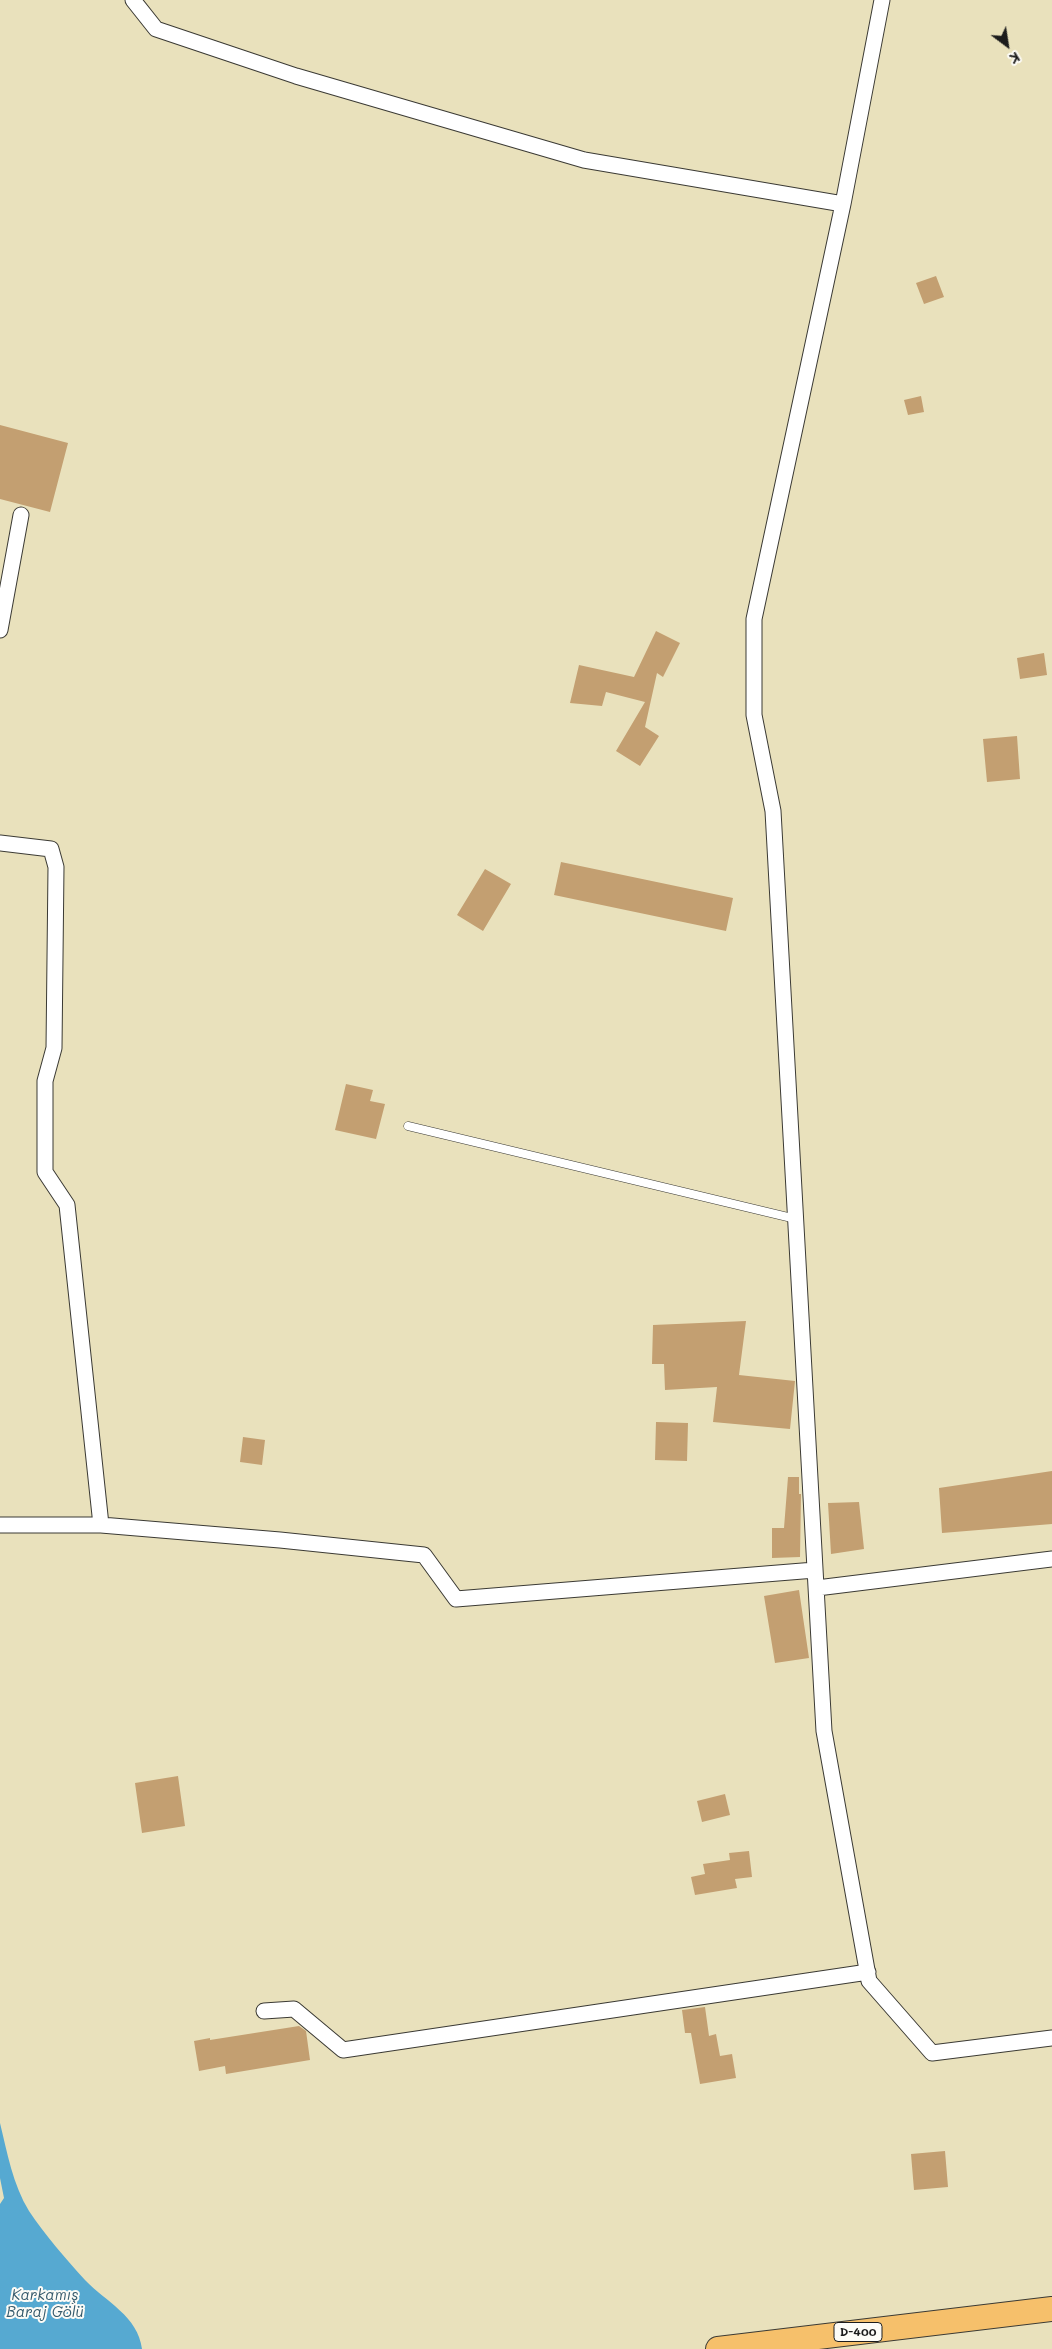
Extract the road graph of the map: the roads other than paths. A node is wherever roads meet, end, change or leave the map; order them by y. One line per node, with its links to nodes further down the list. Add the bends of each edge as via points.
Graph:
1 (133, 0): 3 (street, via 156,29 296,76 584,160)
2 (882, 0): 3 (street)
3 (843, 204): 8 (street, via 754,619 754,715 773,811)
4 (20, 515): 5 (street)
5 (0, 630)
6 (0, 843): 10 (street, via 51,849 56,867 54,1048 45,1081 45,1172 67,1205)
7 (408, 1126): 8 (lane)
8 (796, 1219): 12 (street)
9 (0, 1525): 10 (street)
10 (101, 1525): 12 (street, via 424,1555 456,1599)
11 (1052, 1559): 13 (street)
12 (815, 1570): 13 (street)
13 (816, 1588): 14 (street, via 824,1731)
14 (868, 1972): 15 (street, via 344,2050 294,2009); 16 (street, via 869,1981 932,2053)
15 (264, 2011)
16 (1052, 2038)
17 (1052, 2309): 18 (main road, D-400)
18 (718, 2349)

